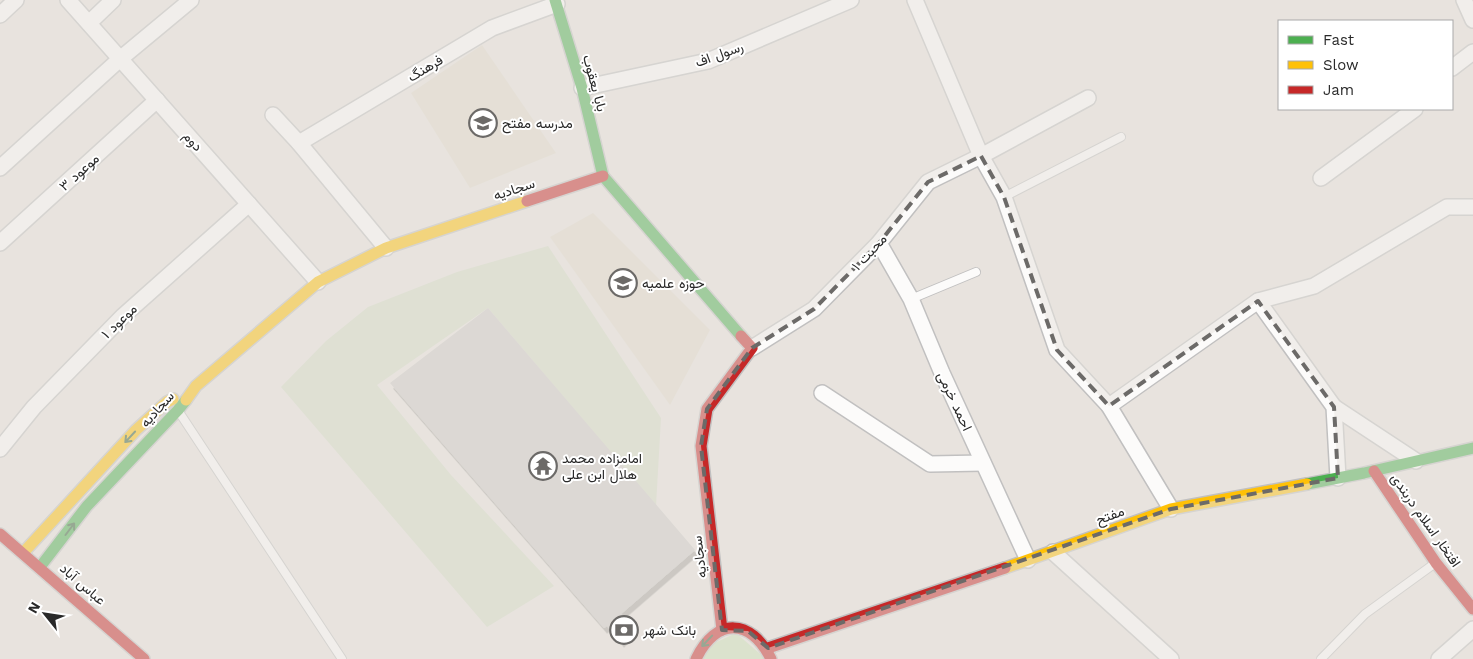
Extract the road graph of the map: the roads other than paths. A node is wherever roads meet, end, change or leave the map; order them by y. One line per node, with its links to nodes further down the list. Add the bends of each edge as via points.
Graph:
1 (16, 0): 9 (street)
2 (68, 0): 11 (street, دوم)
3 (113, 0): 11 (street)
4 (191, 0): 13 (street)
5 (851, 0): 15 (street, رسول اف, via 708,61)
6 (915, 0): 22 (street)
7 (1464, 0): 10 (street)
8 (556, 2): 15 (main road, بابا یعقوب); 21 (street, فرهنگ, via 492,28)
9 (0, 15)
10 (1473, 20)
11 (88, 23): 13 (street, دوم)
12 (1473, 52): 14 (street)
13 (120, 59): 17 (street, دوم); 23 (street)
14 (1453, 67)
15 (582, 88): 24 (main road, بابا یعقوب)
16 (1088, 98): 22 (street, محبت ۱)
17 (157, 100): 27 (street, دوم); 29 (street, موعود ۳)
18 (1414, 110): 25 (street)
19 (273, 115): 21 (street)
20 (1121, 137): 26 (lane)
21 (299, 143): 31 (street)
22 (981, 156): 26 (street); 30 (street, محبت ۱, via 928,182)
23 (0, 168)
24 (603, 176): 31 (main road, سجادیه); 36 (main road)
25 (1321, 178)
26 (1004, 197): 39 (street, via 1057,350)
27 (249, 204): 33 (street, دوم); 43 (street, موعود ۱, via 123,316 34,408)
28 (1473, 207): 35 (street, via 1447,206 1314,286)
29 (2, 238)
30 (879, 243): 34 (street, احمد خرمی); 36 (street, محبت ۱, via 814,309)
31 (386, 248): 33 (main road, سجادیه)
32 (976, 272): 34 (lane)
33 (318, 282): 37 (main road, سجادیه)
34 (911, 299): 45 (street, احمد خرمی)
35 (1258, 301): 39 (street); 40 (street)
36 (752, 348): 57 (main road, سجادیه, via 707,409 701,446)
37 (196, 386): 41 (main road, سجادیه); 51 (main road, one-way to 51, via 167,402 136,430)
38 (822, 393): 45 (street, via 930,464)
39 (1109, 406): 48 (street)
40 (1334, 407): 44 (street); 47 (street)
41 (178, 410): 54 (main road, سجادیه, one-way to 41, via 87,506); 60 (lane)
42 (1473, 448): 44 (main road, مفتح)
43 (0, 449)
44 (1416, 461): 46 (main road, مفتح)
45 (983, 462): 52 (street, احمد خرمی)
46 (1374, 470): 47 (main road, مفتح); 53 (main road, افتخار اسلام دربندی)
47 (1338, 478): 48 (main road, مفتح)
48 (1171, 509): 50 (main road, مفتح)
49 (0, 534): 51 (main road, عباس آباد)
50 (1054, 552): 52 (main road, مفتح); 62 (street)
51 (23, 554): 54 (main road, عباس آباد)
52 (1028, 560): 58 (main road, مفتح)
53 (1436, 563): 55 (main road, افتخار اسلام دربندی); 63 (lane, via 1365,614)
54 (40, 567): 59 (main road, عباس آباد)
55 (1473, 610)
56 (1473, 629): 64 (street)
57 (722, 630): 58 (main road, via 748,631 759,638); 61 (main road, one-way to 61, via 701,646)
58 (769, 654)
59 (144, 659)
60 (342, 659)
61 (696, 659)
62 (1171, 659)
63 (1321, 659)
64 (1439, 659)

